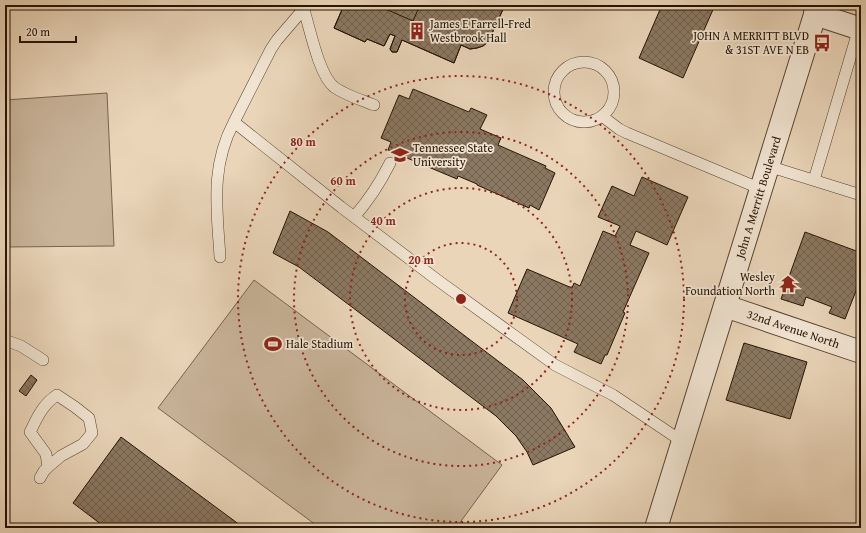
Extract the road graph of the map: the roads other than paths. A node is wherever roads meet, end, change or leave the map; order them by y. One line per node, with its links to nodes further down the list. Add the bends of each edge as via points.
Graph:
1 (306, 7): 4 (lane, via 322,70 333,86); 6 (lane, via 271,49)
2 (816, 10): 3 (street); 8 (street, John A Merritt Boulevard)
3 (860, 28): 9 (lane)
4 (374, 105)
5 (602, 116): 5 (lane, via 609,109 614,96 613,86 607,74 589,63 575,64 567,68 560,75 555,87 559,109 567,117 579,122 591,121); 10 (lane, via 627,133)
6 (234, 122): 12 (lane); 13 (lane, via 225,142 216,187)
7 (390, 163): 12 (lane, via 368,201)
8 (768, 166): 9 (lane); 10 (street, John A Merritt Boulevard)
9 (814, 180): 11 (lane)
10 (761, 189): 14 (street, John A Merritt Boulevard)
11 (861, 195)
12 (354, 217): 18 (lane, via 556,365 613,395)
13 (220, 257)
14 (725, 306): 16 (street, 32nd Avenue North); 18 (street, John A Merritt Boulevard)
15 (5, 340): 17 (lane, via 21,346)
16 (861, 352)
17 (43, 360)
18 (682, 442): 21 (street, John A Merritt Boulevard)
19 (48, 467): 19 (lane, via 61,456 84,444 92,433 89,418 57,395 48,400 30,432 46,454); 20 (lane)
20 (40, 478)
21 (656, 528)

